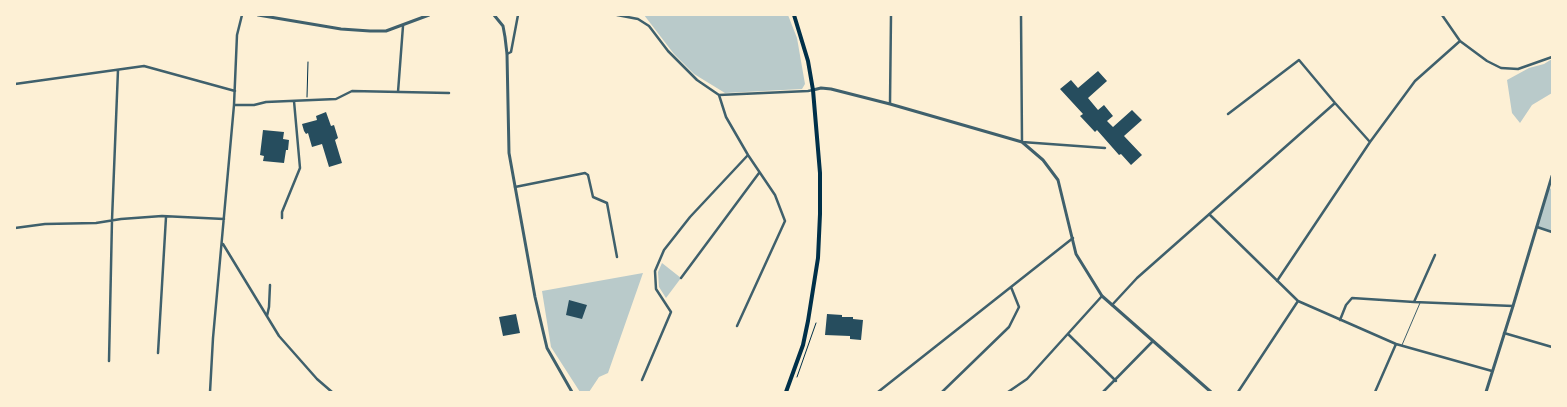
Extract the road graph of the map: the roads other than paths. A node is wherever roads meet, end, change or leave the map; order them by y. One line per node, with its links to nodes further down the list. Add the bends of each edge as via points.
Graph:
1 (242, 15): 19 (street, via 237,35)
2 (258, 15): 12 (street, via 370,32)
3 (429, 15): 12 (street)
4 (494, 15): 14 (street, via 503,26)
5 (518, 15): 14 (street, via 511,52)
6 (617, 15): 11 (street)
7 (794, 15): 18 (main road)
8 (891, 15): 25 (street)
9 (1021, 15): 28 (street)
10 (1442, 15): 13 (street)
11 (638, 17): 22 (street, via 697,80)
12 (402, 26): 20 (street)
13 (1460, 42): 15 (street, via 1501,68 1518,70); 29 (street, via 1415,81)
14 (507, 54): 34 (street, via 508,141)
15 (1552, 57)
16 (118, 70): 17 (street); 19 (street, via 144,66); 40 (street)
17 (15, 84)
18 (813, 90): 22 (street); 25 (street, via 831,89); 75 (main road, via 820,172 818,258 803,345)
19 (234, 91): 26 (street)
20 (398, 92): 21 (street); 23 (street, via 352,91 336,99)
21 (450, 93)
22 (719, 95): 31 (street, via 726,117)
23 (294, 101): 26 (street); 38 (street, via 300,168)
24 (1335, 103): 27 (street, via 1299,60); 29 (street); 36 (street)
25 (890, 104): 28 (street)
26 (234, 105): 39 (street)
27 (1228, 114)
28 (1022, 142): 30 (street); 44 (street, via 1043,160 1058,180)
29 (1370, 142): 49 (street)
30 (1105, 148)
31 (748, 155): 32 (street); 70 (street, via 664,250 655,271 656,289 671,312)
32 (760, 172): 48 (street); 60 (street, via 775,195 784,221)
33 (1552, 176): 35 (street)
34 (515, 187): 47 (street, via 585,172 593,197 607,203); 74 (street, via 547,348)
35 (1550, 188): 41 (street)
36 (1209, 214): 49 (street); 56 (street)
37 (166, 217): 39 (street); 40 (street); 67 (street)
38 (282, 218)
39 (224, 219): 45 (street)
40 (112, 220): 42 (street); 68 (street)
41 (1536, 227): 43 (street); 57 (street)
42 (15, 228)
43 (1552, 232)
44 (1073, 238): 51 (street); 52 (street, via 1076,254)
45 (222, 243): 58 (street); 72 (street)
46 (1435, 254): 54 (street)
47 (617, 257)
48 (681, 278)
49 (1277, 281): 53 (street)
50 (270, 285): 58 (street)
51 (1011, 287): 76 (street); 77 (street, via 1019,307 1009,327)
52 (1102, 296): 56 (street); 62 (street)
53 (1298, 300): 59 (street); 81 (street)
54 (1414, 302): 55 (street); 59 (street, via 1352,298)
55 (1420, 303): 57 (street); 65 (lane)
56 (1112, 304): 63 (street)
57 (1513, 306): 61 (street)
58 (267, 316): 73 (street, via 279,336)
59 (1340, 320): 64 (street)
60 (736, 326)
61 (1504, 333): 66 (street); 69 (street)
62 (1068, 334): 71 (street); 78 (street, via 1027,379)
63 (1154, 341): 71 (street); 80 (street)
64 (1396, 344): 65 (street); 82 (street)
65 (1402, 346): 69 (street)
66 (1552, 348)
67 (158, 353)
68 (109, 361)
69 (1492, 371): 83 (street)
70 (642, 380)
71 (1116, 381): 79 (street)
72 (210, 392)
73 (332, 392)
74 (572, 392)
75 (786, 392)
76 (878, 392)
77 (942, 392)
78 (1008, 392)
79 (1103, 392)
80 (1211, 392)
81 (1238, 392)
82 (1374, 392)
83 (1486, 392)

